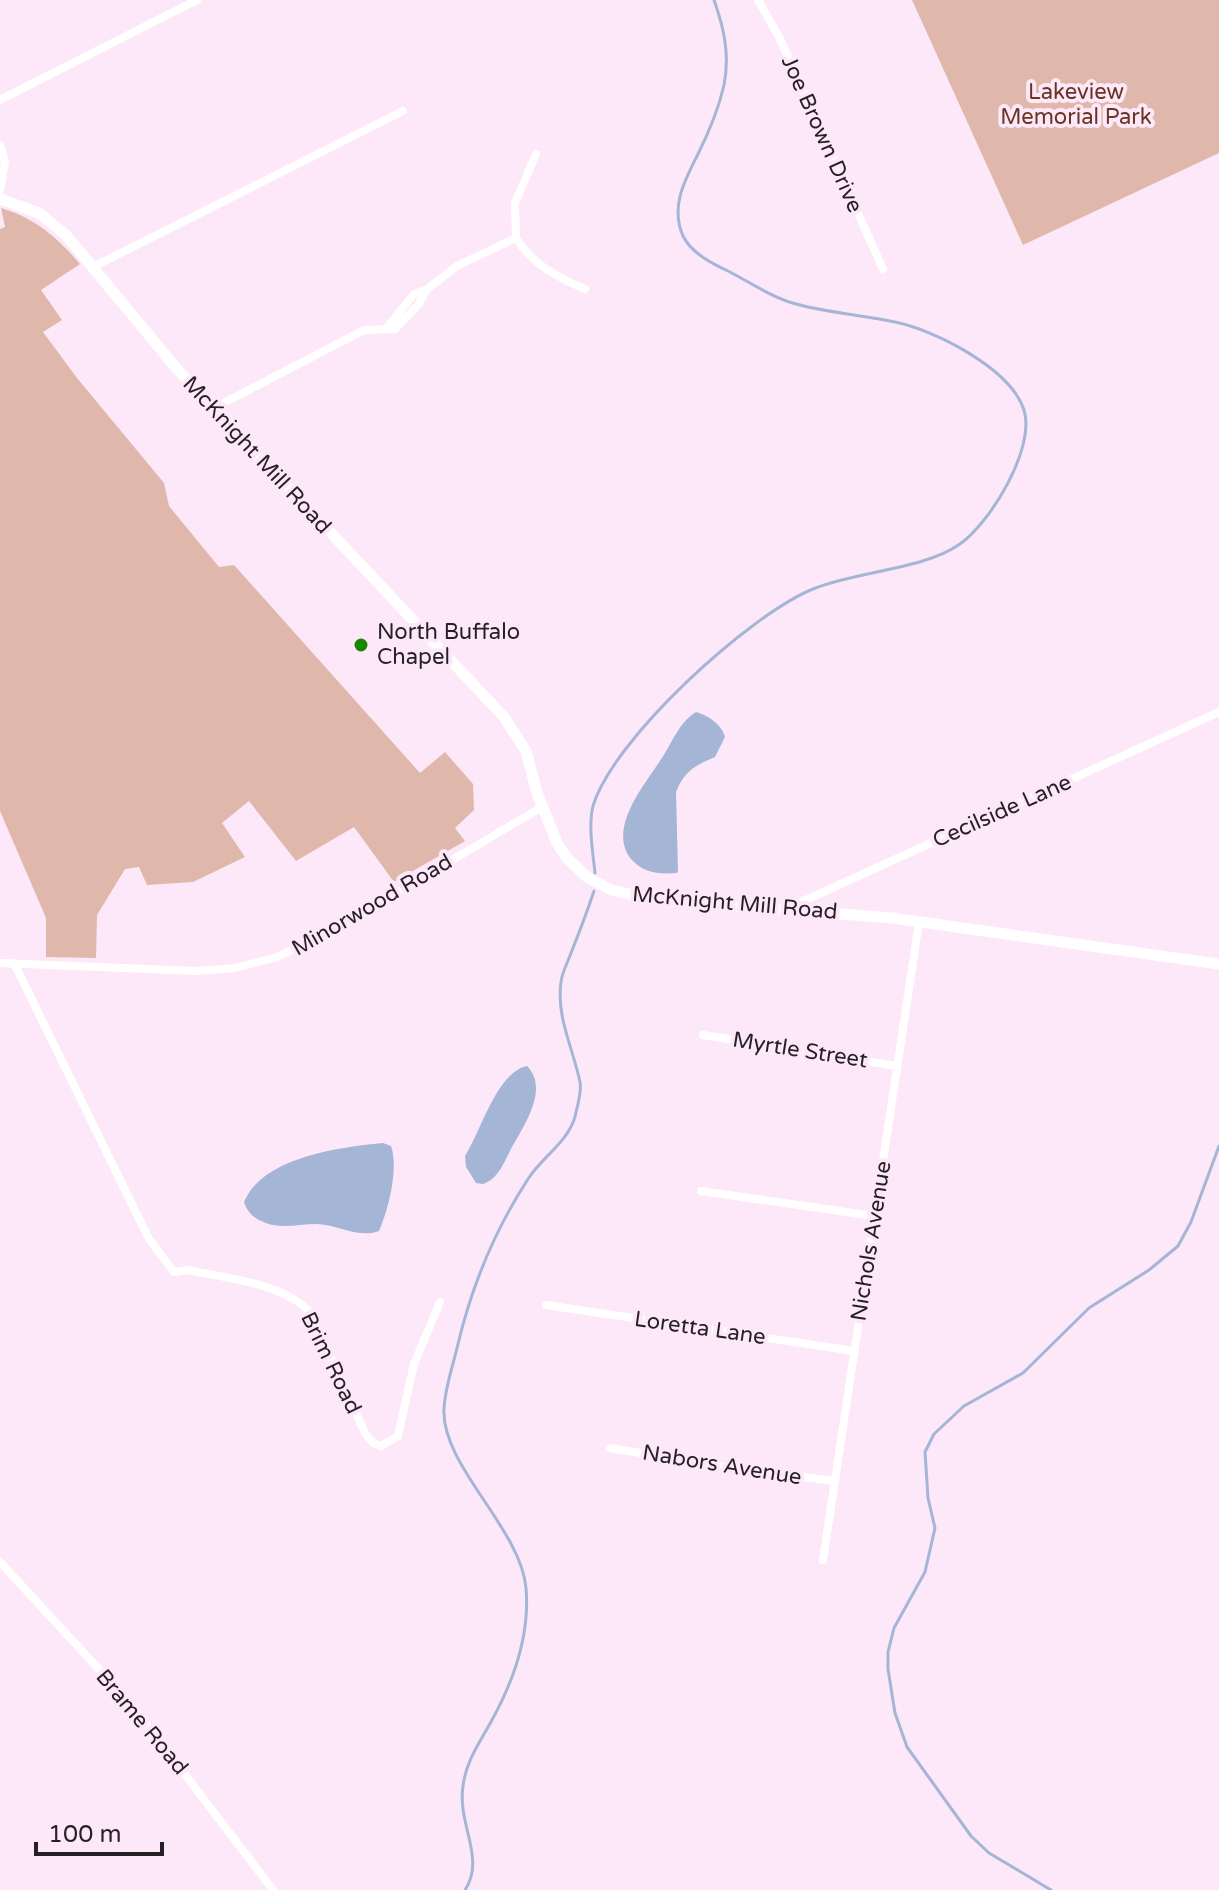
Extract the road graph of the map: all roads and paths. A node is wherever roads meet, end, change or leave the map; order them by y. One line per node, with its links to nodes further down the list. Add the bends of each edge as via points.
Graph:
1 (197, 0): 3 (street)
2 (758, 0): 11 (street, Joe Brown Drive)
3 (0, 100)
4 (403, 111): 10 (street)
5 (0, 145): 7 (street, via 5,162)
6 (536, 154): 9 (street, via 515,203)
7 (0, 190)
8 (0, 199): 10 (street, McKnight Mill Road, via 51,221)
9 (516, 238): 12 (street, via 541,266); 13 (street, via 414,294 390,329 364,330)
10 (93, 267): 13 (street, McKnight Mill Road)
11 (883, 269)
12 (585, 289)
13 (214, 408): 15 (street, McKnight Mill Road, via 504,717 526,751)
14 (1219, 712): 16 (street, Cecilside Lane)
15 (542, 807): 16 (street, McKnight Mill Road, via 567,858 611,890 656,900); 19 (street, Minorwood Road, via 324,936 274,958 196,971)
16 (785, 909): 17 (street, McKnight Mill Road)
17 (919, 922): 20 (street, McKnight Mill Road); 22 (street, Nichols Avenue)
18 (0, 963): 19 (street, Minorwood Road)
19 (14, 963): 25 (street, Brim Road, via 149,1239 174,1272 188,1270 279,1291 302,1303 373,1443 381,1446 398,1436 414,1364)
20 (1219, 964)
21 (703, 1035): 22 (street, Myrtle Street)
22 (897, 1066): 24 (street, Nichols Avenue)
23 (701, 1191): 24 (street)
24 (874, 1216): 27 (street, Nichols Avenue)
25 (440, 1302)
26 (546, 1305): 27 (street, Loretta Lane)
27 (854, 1351): 29 (street, Nichols Avenue)
28 (610, 1448): 29 (street, Nabors Avenue)
29 (835, 1481): 30 (street, Nichols Avenue)
30 (823, 1560)
31 (0, 1562): 32 (street, Brame Road, via 132,1705)
32 (273, 1890)

